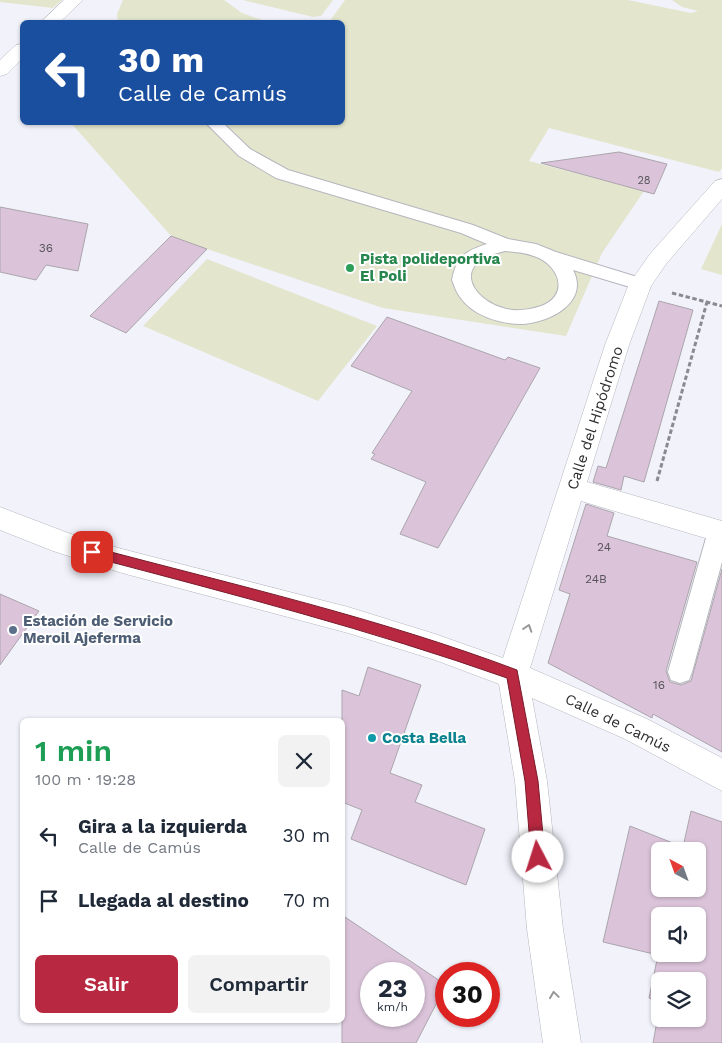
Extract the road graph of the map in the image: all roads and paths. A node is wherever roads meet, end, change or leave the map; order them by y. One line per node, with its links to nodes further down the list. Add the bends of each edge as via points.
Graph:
1 (74, 0): 2 (street)
2 (52, 20)
3 (20, 51): 4 (street)
4 (0, 70)
5 (215, 125): 7 (lane, via 237,148 266,167 467,229)
6 (722, 186): 9 (street, Calle del Hipódromo)
7 (505, 245): 8 (lane, via 522,246); 8 (lane, via 490,247 466,261 461,283 465,294 476,304 506,316 540,314 554,308 563,299 568,288 567,277)
8 (551, 256): 9 (lane)
9 (640, 284): 10 (path); 12 (street, Calle del Hipódromo)
10 (707, 302): 11 (path); 13 (path)
11 (722, 306)
12 (572, 488): 13 (street); 17 (street, Calle del Hipódromo, one-way to 12)
13 (649, 510): 15 (street)
14 (0, 518): 17 (street, Calle de Camús, via 63,543 122,561 348,620)
15 (721, 531): 16 (lane)
16 (680, 672)
17 (513, 674): 18 (street, Calle de Camús, via 636,729); 19 (street, one-way to 17, via 545,929 531,781)
18 (722, 775)
19 (562, 1043)

